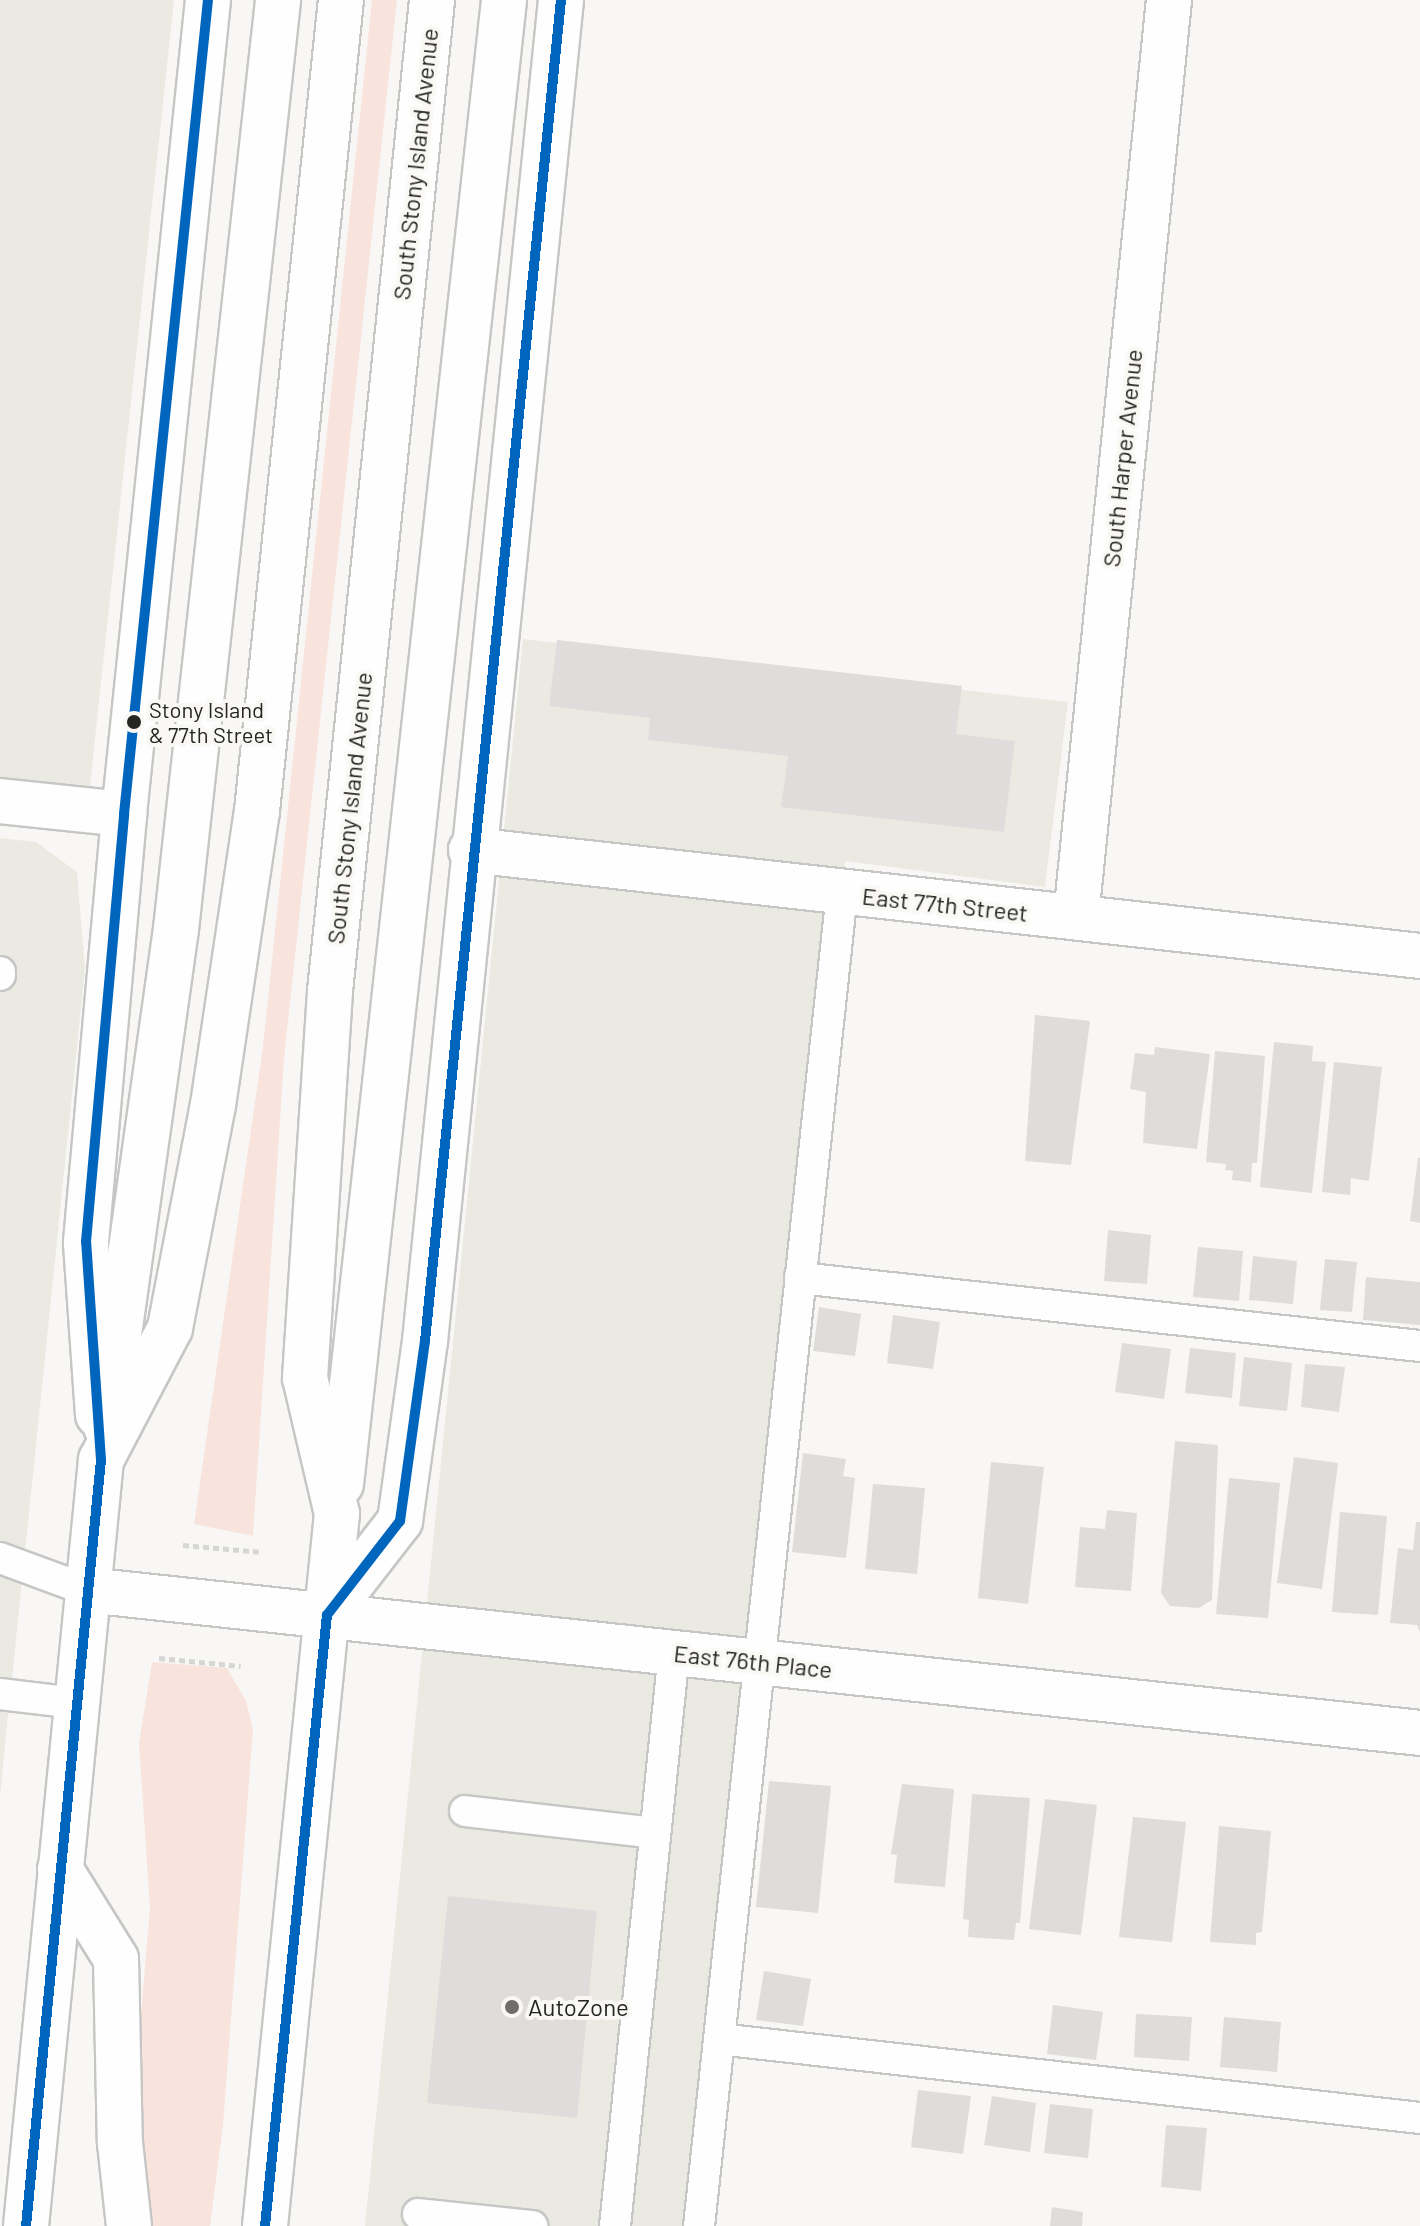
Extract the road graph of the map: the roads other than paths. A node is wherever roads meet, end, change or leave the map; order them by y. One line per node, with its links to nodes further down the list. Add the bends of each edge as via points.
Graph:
1 (208, 0): 9 (main road)
2 (278, 0): 16 (main road, via 176,929)
3 (341, 0): 16 (main road, via 257,811 213,1105 170,1328)
4 (432, 0): 17 (main road, South Stony Island Avenue, via 330,991 305,1378)
5 (504, 0): 17 (main road)
6 (561, 0): 10 (main road)
7 (1169, 0): 12 (main road, South Harper Avenue)
8 (0, 801): 9 (main road)
9 (124, 814): 16 (main road, via 86,1242)
10 (471, 850): 11 (main road, East 77th Street); 20 (main road, via 425,1341 400,1521)
11 (842, 893): 12 (main road, East 77th Street); 14 (lane)
12 (1076, 917): 13 (main road, East 77th Street)
13 (1420, 956)
14 (800, 1278): 15 (lane); 22 (lane)
15 (1420, 1346)
16 (101, 1460): 19 (main road)
17 (337, 1514): 20 (main road, South Stony Island Avenue)
18 (0, 1558): 19 (lane)
19 (87, 1590): 20 (main road, East 76th Place); 24 (main road)
20 (327, 1615): 21 (main road, East 76th Place); 34 (main road, South Stony Island Avenue)
21 (674, 1652): 22 (main road, East 76th Place); 27 (lane)
22 (759, 1661): 25 (main road, East 76th Place); 29 (lane)
23 (0, 1694): 24 (lane)
24 (76, 1703): 28 (main road)
25 (1420, 1733)
26 (465, 1811): 27 (lane)
27 (655, 1833): 36 (lane)
28 (60, 1869): 32 (main road); 33 (main road, via 116,1959 120,2143)
29 (719, 2039): 30 (lane); 37 (lane)
30 (1420, 2118)
31 (418, 2214): 35 (lane)
32 (26, 2226)
33 (129, 2226)
34 (265, 2226)
35 (532, 2226)
36 (615, 2226)
37 (699, 2226)

